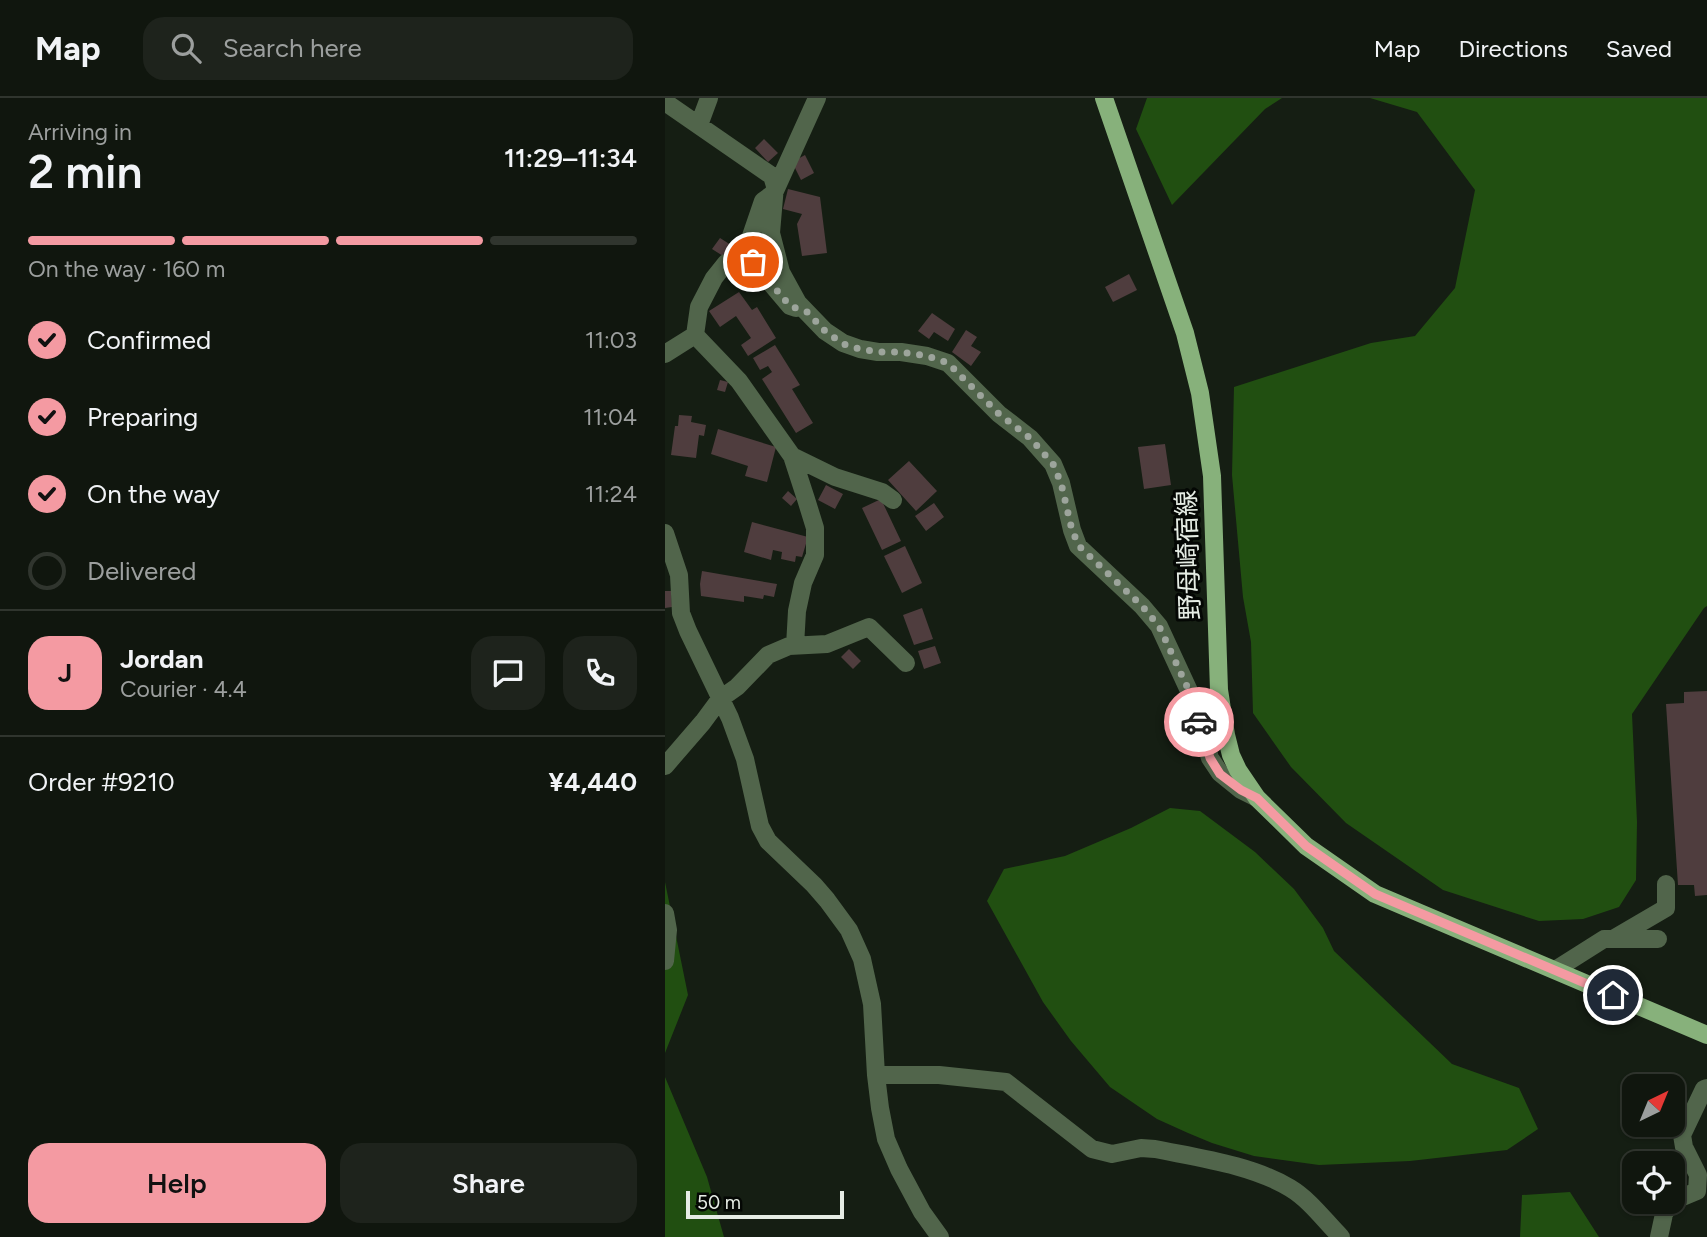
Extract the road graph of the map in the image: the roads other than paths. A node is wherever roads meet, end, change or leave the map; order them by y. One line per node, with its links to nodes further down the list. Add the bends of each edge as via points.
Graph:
1 (709, 98): 5 (street)
2 (817, 98): 6 (street)
3 (1104, 98): 18 (main road, 野母崎宿線, via 1185,333 1200,393 1212,476 1219,690 1231,755)
4 (665, 102): 5 (street)
5 (699, 125): 6 (street, via 772,176)
6 (774, 194): 7 (street, via 763,201 750,239); 8 (street, via 771,233 781,272)
7 (752, 253): 8 (street, via 753,262 790,306); 9 (street, via 726,263 714,278 699,307)
8 (807, 312): 18 (street, via 843,344 948,363 1030,438 1053,464 1079,546 1159,626 1220,774)
9 (695, 335): 10 (street); 11 (street, via 739,381)
10 (667, 350)
11 (792, 456): 12 (street); 14 (street, via 815,528 814,555 797,611)
12 (893, 500)
13 (665, 533): 16 (street, via 678,575 681,613)
14 (795, 646): 15 (street, via 827,644 869,628); 16 (street, via 768,656)
15 (906, 663)
16 (720, 699): 17 (street); 26 (street, via 745,760 760,826 768,841 827,900 849,930 862,959 872,1004)
17 (665, 765)
18 (1257, 798): 24 (main road, 野母崎宿線, via 1306,846 1375,894)
19 (1666, 884): 21 (street, via 1666,908)
20 (665, 913): 23 (street)
21 (1613, 939): 22 (street); 24 (street, via 1604,939)
22 (1658, 939)
23 (665, 961)
24 (1555, 970): 25 (main road, 野母崎宿線)
25 (1707, 1035)
26 (876, 1074): 30 (street, via 886,1139 922,1212); 31 (street, via 1006,1082 1092,1149 1112,1154 1155,1149 1257,1172 1292,1189)
27 (1707, 1088): 28 (street, via 1682,1135 1698,1175 1697,1191)
28 (1685, 1196)
29 (1664, 1214): 32 (street)
30 (940, 1237)
31 (1341, 1237)
32 (1659, 1237)

